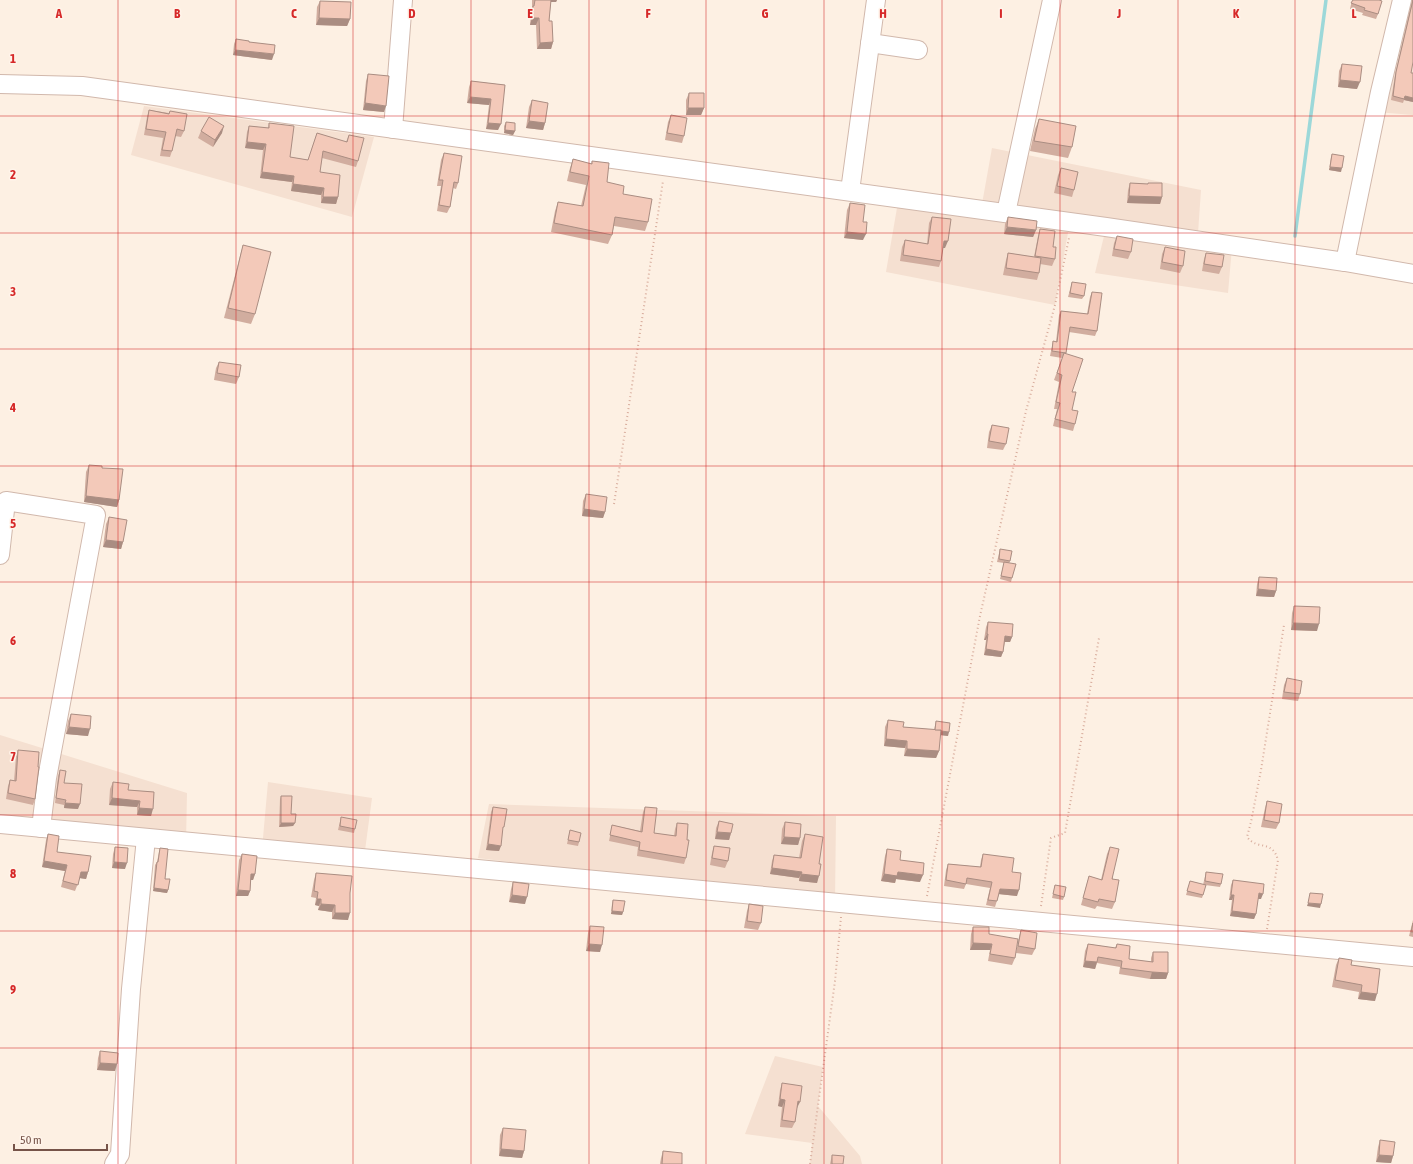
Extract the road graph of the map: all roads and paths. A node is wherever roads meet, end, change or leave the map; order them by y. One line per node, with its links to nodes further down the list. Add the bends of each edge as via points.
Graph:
1 (402, 0): 8 (street)
2 (876, 0): 5 (street)
3 (1052, 0): 11 (street)
4 (1402, 0): 13 (street)
5 (870, 43): 6 (street); 10 (street)
6 (918, 50)
7 (0, 84): 8 (street, via 82,86)
8 (393, 129): 9 (street)
9 (665, 166): 10 (street); 15 (path)
10 (850, 191): 11 (street)
11 (1006, 213): 12 (street)
12 (1072, 223): 13 (street); 23 (path, via 1055,305 1026,411 980,616)
13 (1345, 262): 14 (street)
14 (1413, 274)
15 (614, 504)
16 (0, 555): 20 (street, via 6,502 96,515 47,778)
17 (1284, 625): 25 (path, via 1261,770 1246,837 1251,842 1269,847 1276,852 1278,860)
18 (1099, 638): 24 (path, via 1065,833 1051,838)
19 (0, 824): 20 (street)
20 (41, 828): 21 (street)
21 (146, 838): 22 (street); 27 (street, via 131,990 120,1154)
22 (842, 903): 23 (street); 28 (path, via 835,981)
23 (924, 911): 24 (street)
24 (1038, 921): 25 (street)
25 (1264, 942): 26 (street)
26 (1413, 956)
27 (114, 1164)
28 (810, 1164)

